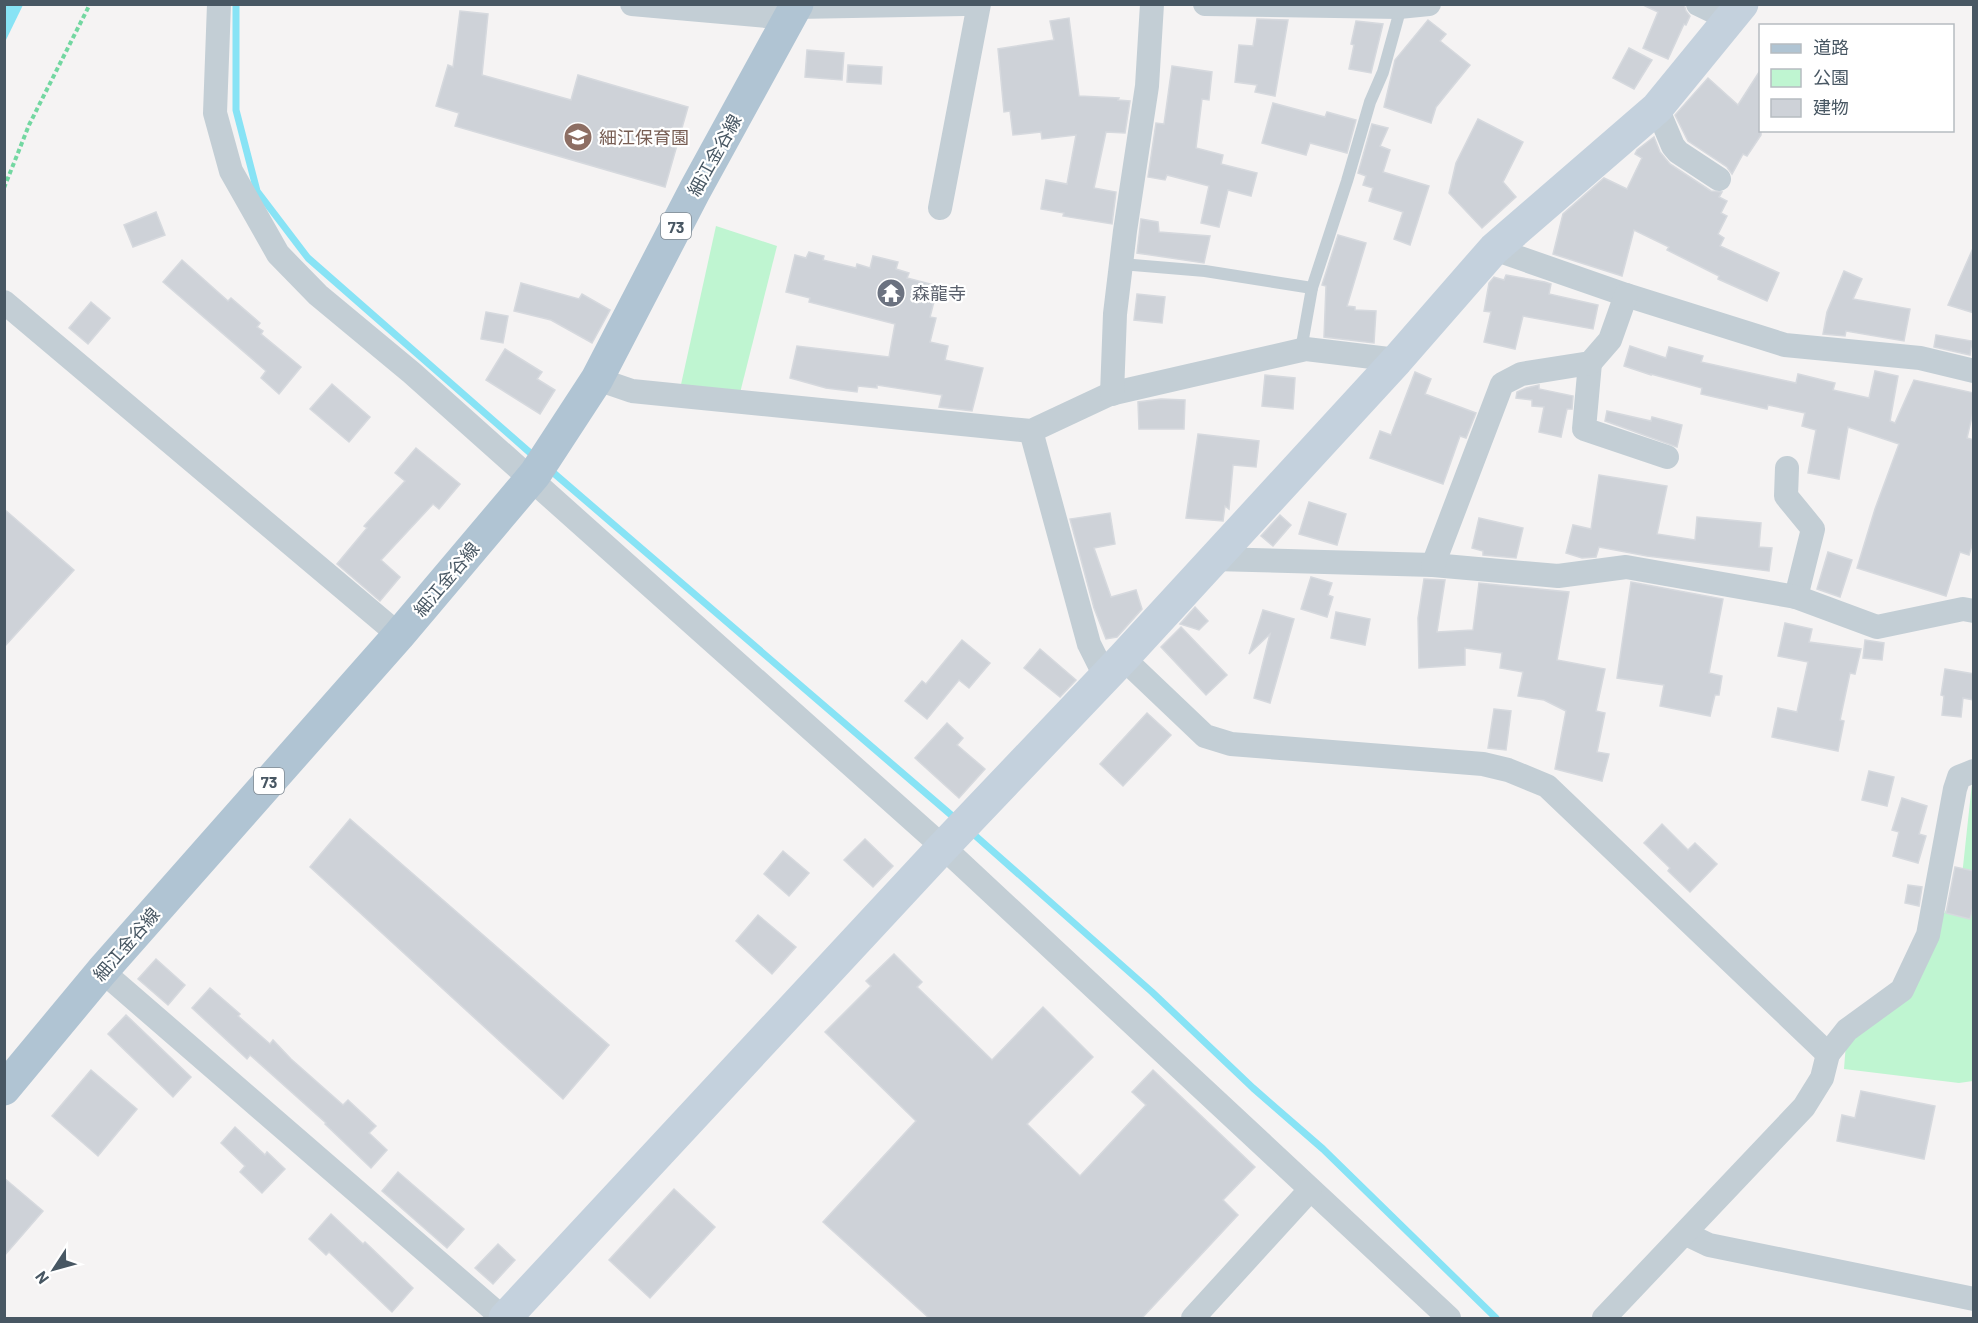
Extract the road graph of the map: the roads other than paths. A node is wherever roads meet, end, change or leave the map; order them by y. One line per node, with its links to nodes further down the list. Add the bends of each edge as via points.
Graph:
1 (219, 4): 29 (street, via 215,113 231,171 278,254 318,295)
2 (632, 4): 9 (street, via 766,16)
3 (964, 4): 9 (street)
4 (979, 4): 14 (street)
5 (1152, 4): 16 (street, via 1147,86)
6 (1205, 4): 10 (street)
7 (1430, 4): 10 (street)
8 (1698, 4): 11 (street)
9 (796, 6): 24 (main road, 細江金谷線 / 73)
10 (1401, 7): 17 (lane)
11 (1737, 12): 12 (street)
12 (1657, 108): 13 (street, via 1678,152); 15 (street)
13 (1719, 179)
14 (940, 208)
15 (1494, 249): 18 (street); 21 (street)
16 (1121, 264): 17 (lane, via 1205,271); 25 (street)
17 (1312, 288): 20 (lane)
18 (1626, 295): 22 (street, via 1610,340); 23 (street, via 1785,345 1920,358)
19 (4, 302): 34 (street)
20 (1301, 350): 21 (street); 25 (street)
21 (1397, 360): 30 (street)
22 (1590, 363): 27 (street, via 1584,429); 31 (street, via 1521,374 1502,384)
23 (1974, 371)
24 (597, 379): 26 (street, via 632,390); 29 (main road, 細江金谷線 / 73)
25 (1112, 394): 26 (street)
26 (1031, 431): 35 (street, via 1089,644)
27 (1667, 458)
28 (1787, 468): 32 (street, via 1786,496 1813,529)
29 (533, 477): 34 (main road, 細江金谷線 / 73); 37 (street)
30 (1213, 559): 31 (street); 35 (street)
31 (1433, 566): 32 (street, via 1558,576 1626,567)
32 (1796, 597): 33 (street, via 1877,627)
33 (1974, 610)
34 (399, 635): 38 (main road, 細江金谷線 / 73)
35 (1114, 667): 37 (street); 39 (street, via 1205,736 1231,744 1483,764 1547,786)
36 (1974, 771): 39 (street, via 1959,777 1955,789 1928,935 1902,990 1847,1030)
37 (957, 833): 41 (street); 44 (street)
38 (102, 971): 40 (main road, 細江金谷線 / 73); 44 (street)
39 (1828, 1054): 42 (street, via 1822,1078 1804,1107)
40 (4, 1089)
41 (1310, 1190): 45 (street); 46 (street)
42 (1686, 1234): 43 (street, via 1709,1245); 47 (street)
43 (1974, 1299)
44 (504, 1318)
45 (1193, 1318)
46 (1449, 1318)
47 (1604, 1318)

